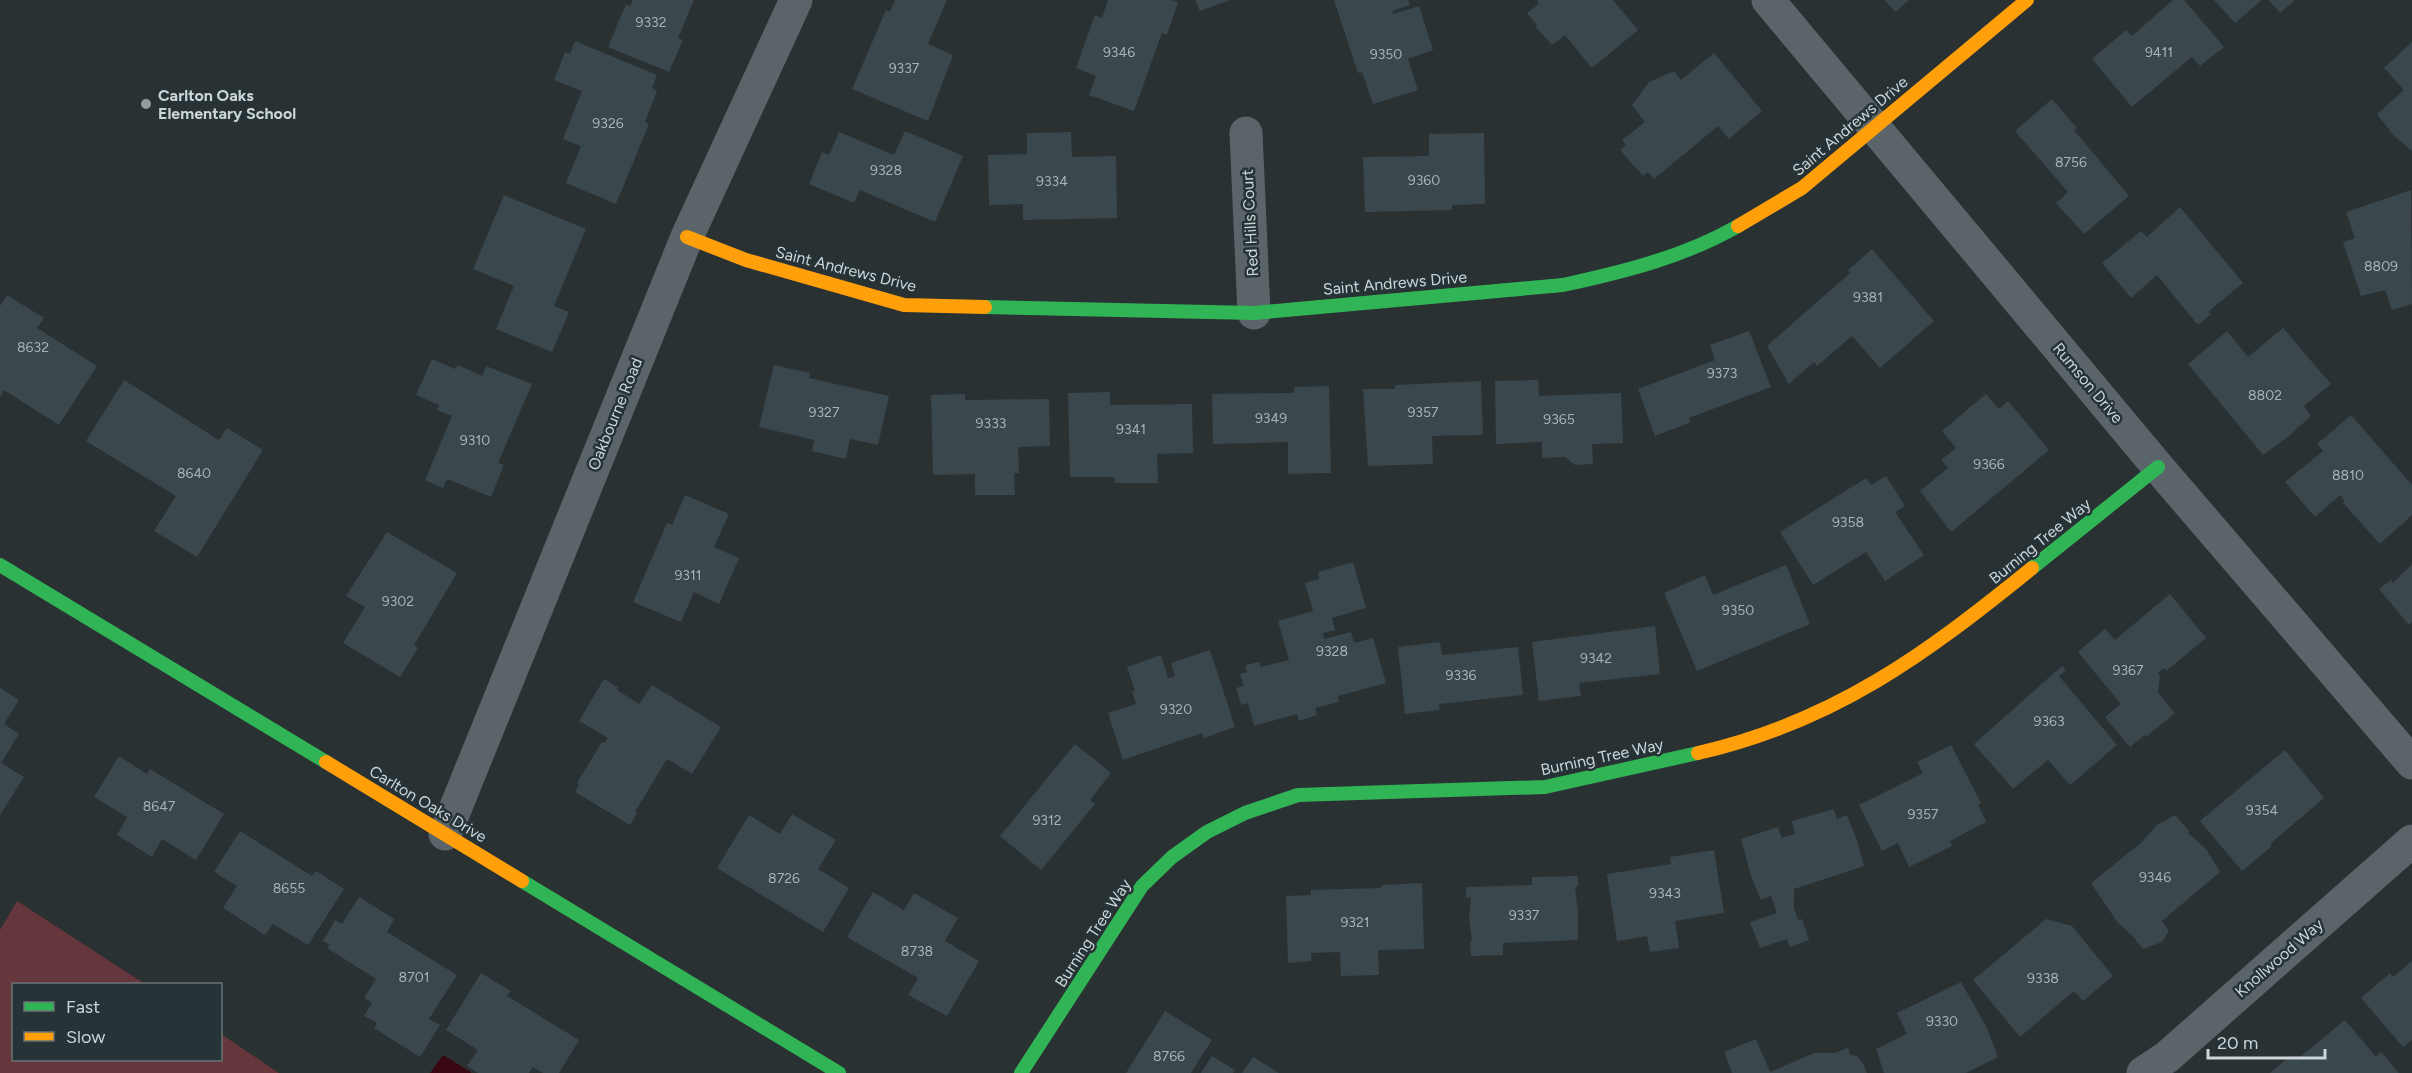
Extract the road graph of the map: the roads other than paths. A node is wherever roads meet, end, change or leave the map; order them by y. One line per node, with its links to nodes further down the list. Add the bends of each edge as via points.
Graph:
1 (796, 0): 6 (street, Oakbourne Road)
2 (1768, 0): 4 (street, Rumson Drive)
3 (2026, 0): 4 (street, Saint Andrews Drive)
4 (1875, 126): 7 (street, Saint Andrews Drive, via 1802,188 1762,213 1720,236 1640,267 1563,285); 8 (street, Rumson Drive)
5 (1246, 133): 7 (street, Red Hills Court)
6 (687, 237): 7 (street, Saint Andrews Drive, via 746,260 904,305); 11 (street, Oakbourne Road)
7 (1254, 313)
8 (2158, 467): 10 (street, Rumson Drive); 14 (street, Burning Tree Way, via 1917,657 1858,692 1782,728 1732,745 1545,787 1298,795 1245,813 1208,832 1172,857 1142,886)
9 (0, 565): 11 (street, Carlton Oaks Drive)
10 (2412, 763)
11 (445, 834): 13 (street, Carlton Oaks Drive)
12 (2412, 840): 15 (street, Knollwood Way, via 2167,1057)
13 (839, 1073)
14 (1021, 1073)
15 (2143, 1073)

